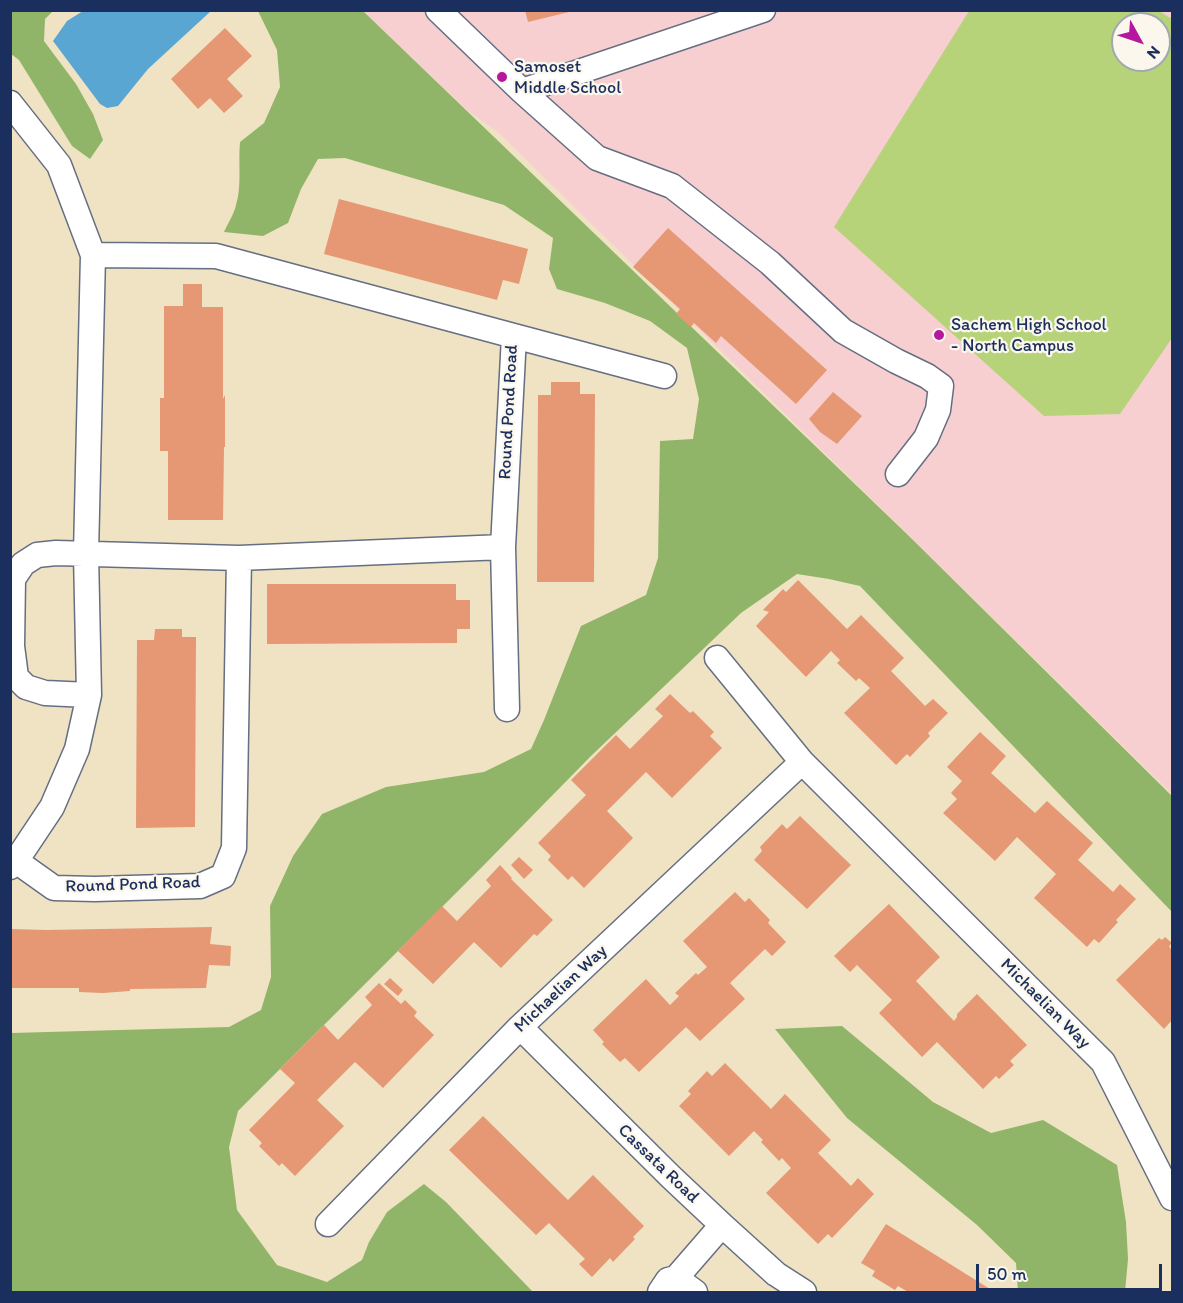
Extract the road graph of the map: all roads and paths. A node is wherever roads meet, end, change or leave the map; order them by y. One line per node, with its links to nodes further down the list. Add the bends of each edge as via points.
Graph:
1 (438, 10): 3 (street)
2 (763, 10): 3 (street)
3 (522, 91): 8 (street, via 597,158 672,186 770,263 843,331 941,386 938,410 926,438)
4 (10, 103): 5 (street, Round Pond Road, via 59,165)
5 (93, 255): 6 (street, Round Pond Road, via 216,255); 10 (street, Round Pond Road)
6 (514, 336): 7 (street); 9 (street, Round Pond Road)
7 (664, 376)
8 (898, 474)
9 (503, 547): 11 (street); 14 (street, Round Pond Road)
10 (86, 554): 11 (street); 13 (street, Round Pond Road); 13 (street, via 37,555 23,564 13,579 12,646 16,677 26,687 45,693)
11 (239, 558): 16 (street, Round Pond Road, via 234,848 223,876 200,886 54,888)
12 (717, 658): 15 (street, Michaelian Way)
13 (88, 695): 16 (street, Round Pond Road, via 77,749 52,807)
14 (507, 709)
15 (802, 762): 17 (street, Michaelian Way); 18 (street, Michaelian Way, via 1103,1062)
16 (14, 864)
17 (520, 1027): 19 (street, Michaelian Way); 20 (street, Cassata Road)
18 (1173, 1198)
19 (328, 1224)
20 (722, 1225): 21 (street); 23 (street, Cassata Road, via 776,1274)
21 (668, 1285): 22 (street)
22 (695, 1293)
23 (804, 1293)

